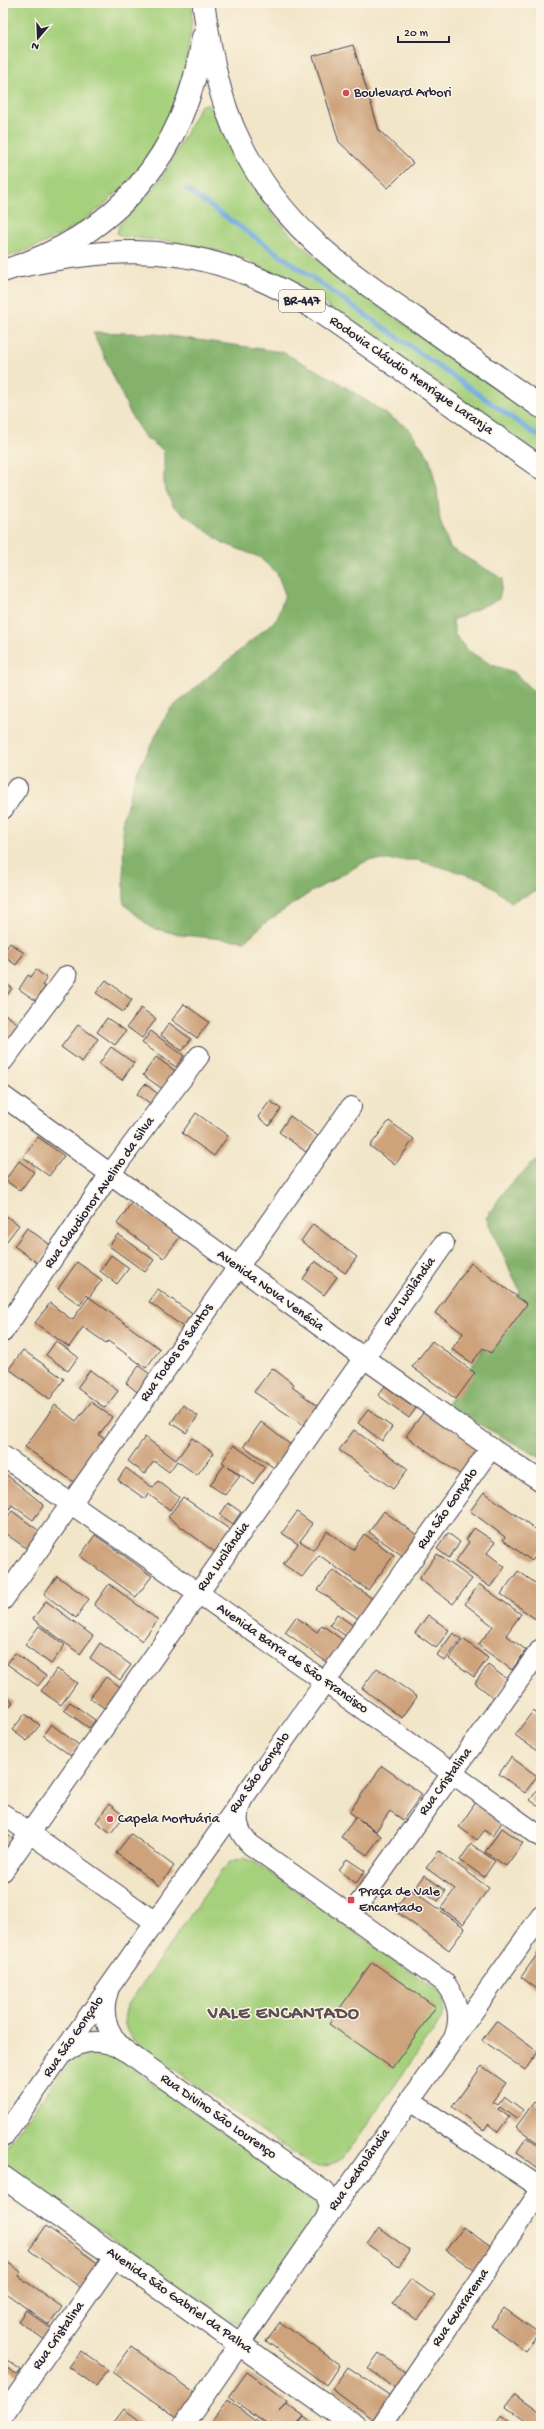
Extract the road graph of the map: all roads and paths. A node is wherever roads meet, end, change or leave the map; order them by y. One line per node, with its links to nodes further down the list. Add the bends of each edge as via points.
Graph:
1 (204, 6): 2 (main road, BR-447, via 203,34 194,85 174,133 147,177 125,201 90,230 69,244); 3 (main road, BR-447, via 213,63 229,116 253,166 284,212 344,268)
2 (12, 268): 4 (main road, Rodovia Cláudio Henrique Laranja / BR-447, via 80,254 139,251 198,258 247,273 295,296 317,310)
3 (541, 407)
4 (541, 468)
5 (17, 788): 6 (street)
6 (3, 809)
7 (67, 976): 9 (street)
8 (200, 1056): 12 (street, Rua Claudionor Avelino da Silva)
9 (3, 1061)
10 (3, 1096): 12 (street, Avenida Nova Venécia)
11 (351, 1107): 14 (street, Rua Todos os Santos)
12 (110, 1174): 14 (street, Avenida Nova Venécia); 15 (street, Rua Claudionor Avelino da Silva)
13 (444, 1244): 16 (street, Rua Lucilândia)
14 (238, 1267): 16 (street, Avenida Nova Venécia); 20 (street, Rua Todos os Santos)
15 (3, 1332)
16 (364, 1358): 17 (street, Avenida Nova Venécia); 21 (street, Rua Lucilândia)
17 (491, 1448): 19 (street, Avenida Nova Venécia); 24 (street, Rua São Gonçalo)
18 (3, 1456): 20 (street, Avenida Barra de São Francisco)
19 (541, 1481)
20 (72, 1503): 21 (street, Avenida Barra de São Francisco); 22 (street, Rua Todos os Santos)
21 (199, 1592): 24 (street, Avenida Barra de São Francisco); 28 (street, Rua Lucilândia)
22 (3, 1600)
23 (541, 1649): 25 (street, Rua Cristalina)
24 (325, 1682): 25 (street, Avenida Barra de São Francisco); 26 (street, Rua São Gonçalo)
25 (452, 1772): 29 (street, Avenida Barra de São Francisco); 33 (street, Rua Cristalina)
26 (244, 1796): 30 (street, Rua São Gonçalo); 31 (street, via 238,1810 238,1825 245,1839)
27 (3, 1814): 28 (street)
28 (30, 1833): 32 (street, Rua Lucilândia); 35 (street)
29 (541, 1837)
30 (204, 1854): 31 (street, via 218,1846 235,1843 246,1844); 35 (street, Rua São Gonçalo)
31 (264, 1854): 33 (street)
32 (3, 1871)
33 (351, 1915): 37 (street, via 444,1982 455,2000 458,2011)
34 (541, 1916): 37 (street, Rua Cedrolândia)
35 (155, 1922): 36 (street, Rua São Gonçalo)
36 (112, 1984): 38 (street, Rua Divino São Lourenço, via 105,2002 106,2021 115,2041); 39 (street, Rua São Gonçalo)
37 (452, 2041): 40 (street, Rua Cedrolândia)
38 (131, 2055): 39 (street, Rua Divino São Lourenço, via 111,2044 94,2042 73,2047); 44 (street, Rua Divino São Lourenço)
39 (60, 2058): 41 (street, Rua São Gonçalo)
40 (410, 2101): 42 (street, Rua Cedrolândia); 45 (street)
41 (3, 2137)
42 (361, 2169): 44 (street, Rua Divino São Lourenço, via 349,2179 334,2184 324,2184); 46 (street, Rua Cedrolândia)
43 (3, 2177): 47 (main road, Avenida São Gabriel da Palha)
44 (305, 2178): 46 (street, Rua Divino São Lourenço, via 325,2192 329,2199 329,2214)
45 (541, 2189): 52 (street, Rua Guararema)
46 (325, 2220): 48 (street, Rua Cedrolândia)
47 (115, 2256): 48 (main road, Avenida São Gabriel da Palha); 49 (street, Rua Cristalina)
48 (239, 2343): 50 (street, Rua Cedrolândia); 51 (main road, Avenida São Gabriel da Palha)
49 (3, 2416)
50 (183, 2426)
51 (354, 2426)
52 (381, 2426)

